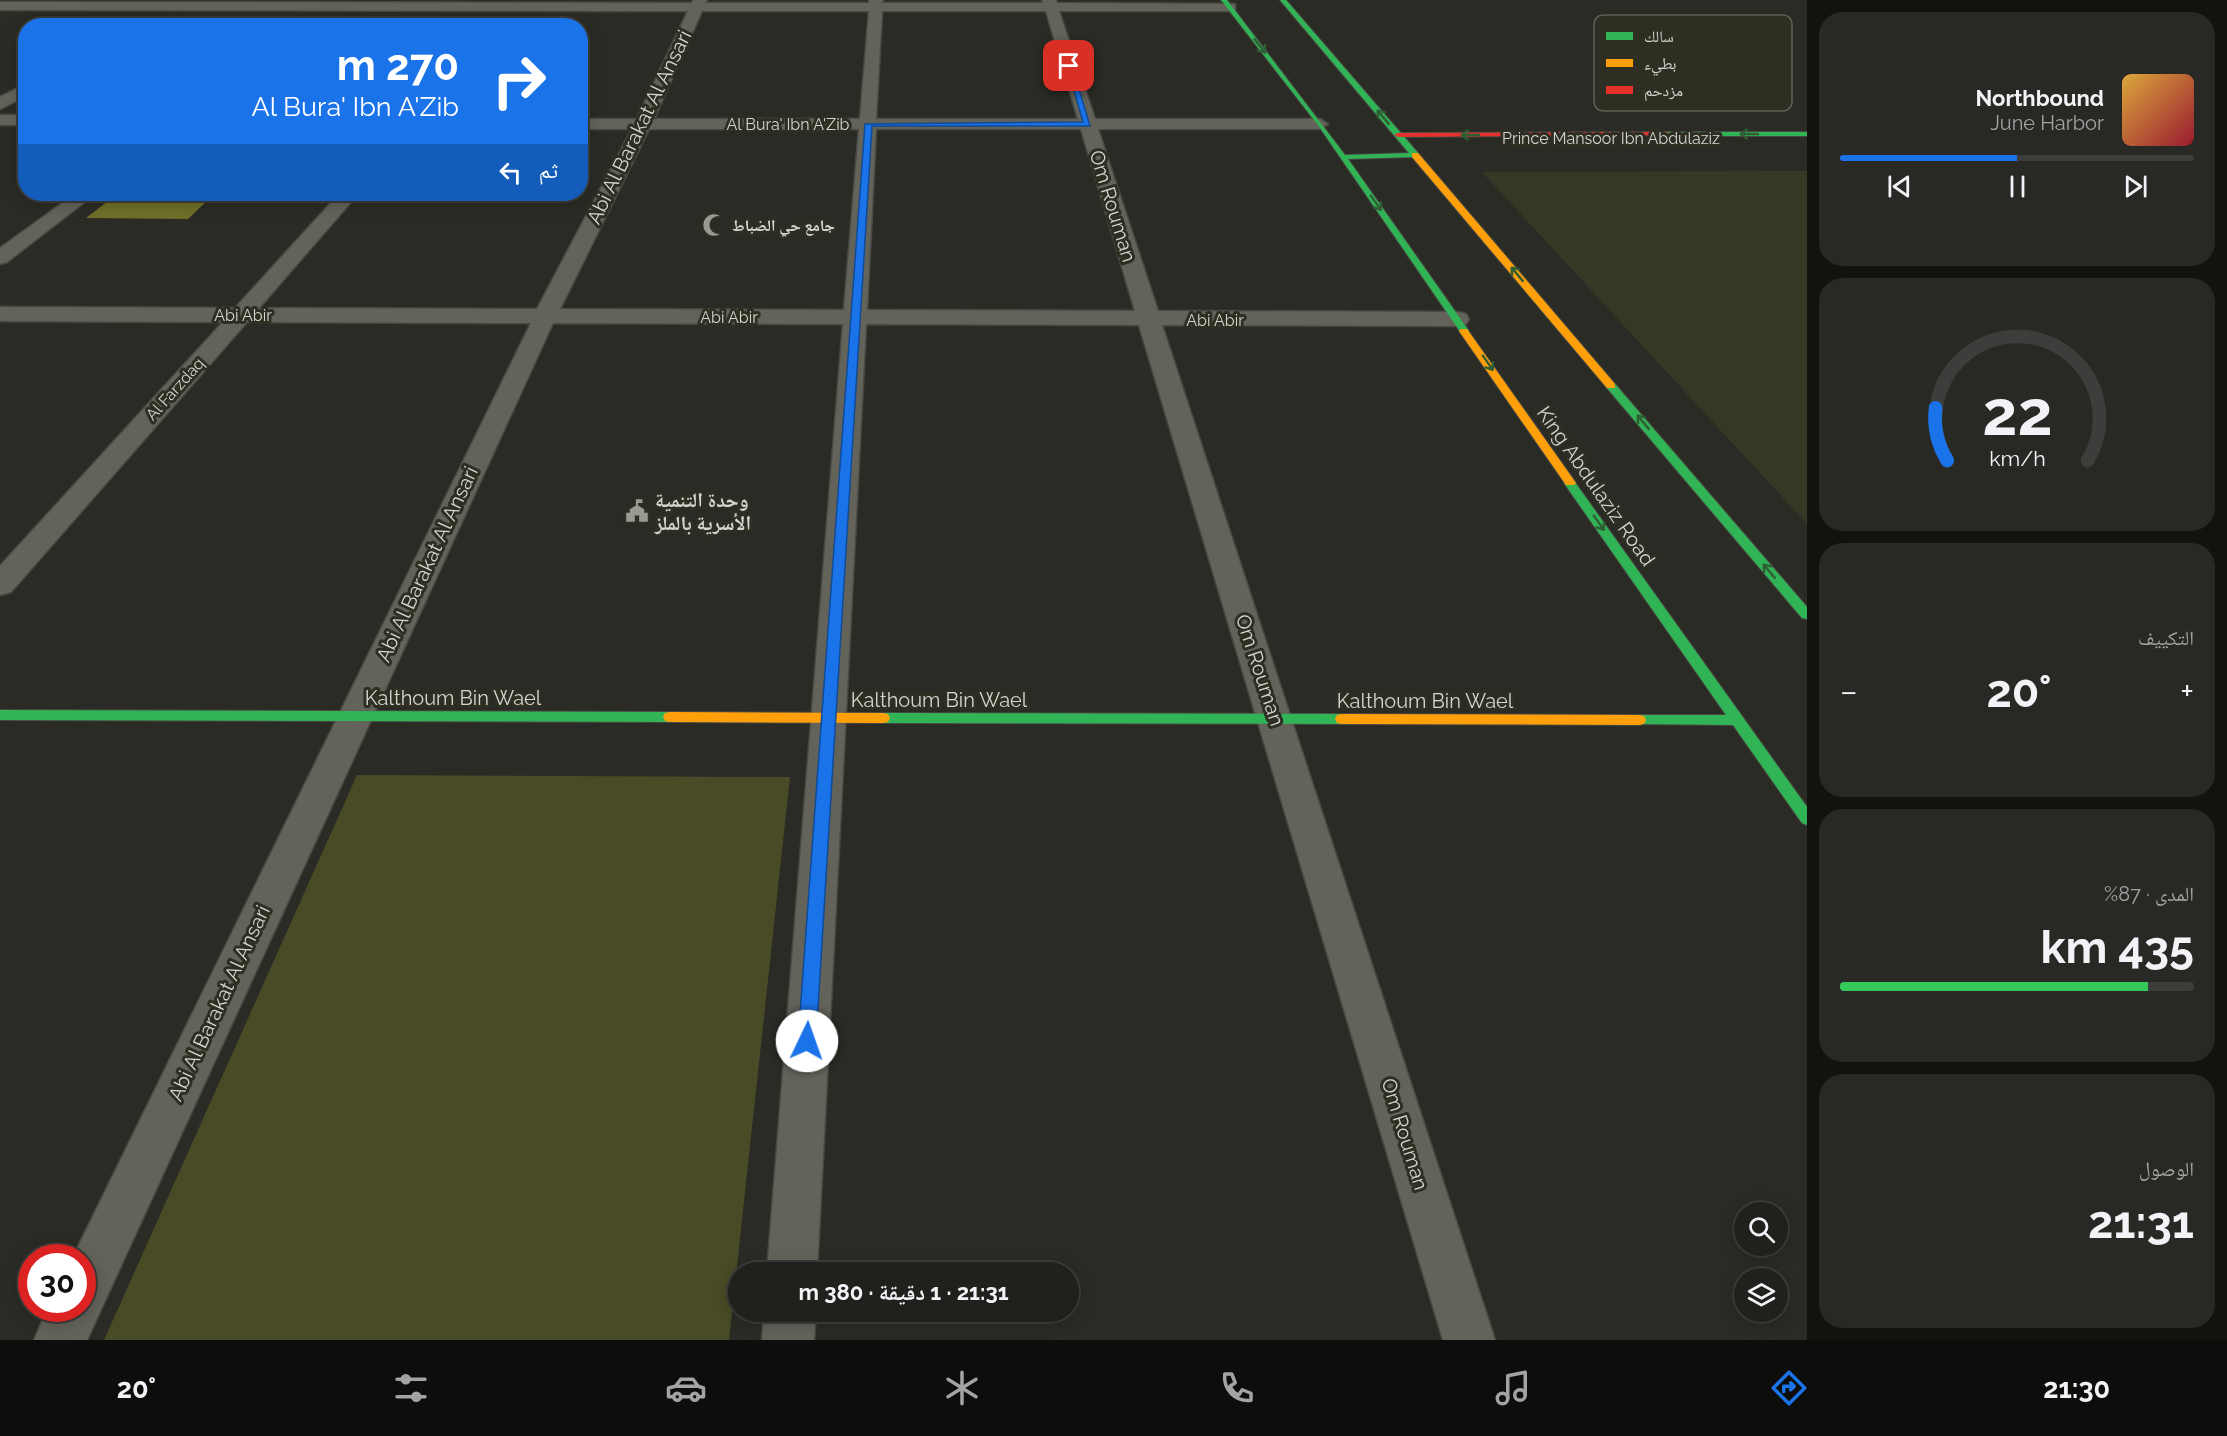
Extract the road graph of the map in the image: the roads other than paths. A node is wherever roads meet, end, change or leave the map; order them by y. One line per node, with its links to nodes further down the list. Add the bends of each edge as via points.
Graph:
1 (1283, 0): 22 (main road, one-way to 1)
2 (169, 3): 3 (street); 8 (street); 10 (street)
3 (337, 4): 9 (street); 11 (street)
4 (698, 4): 5 (street); 9 (street); 17 (street, Abi Al Barakat Al Ansari)
5 (876, 4): 6 (street); 18 (street)
6 (1050, 4): 7 (street); 19 (street, Om Rouman)
7 (1227, 4): 20 (main road, King Abdulaziz Road, one-way to 20)
8 (0, 6)
9 (514, 8)
10 (145, 18)
11 (317, 18)
12 (18, 94): 13 (street)
13 (0, 104)
14 (0, 120): 15 (street)
15 (18, 120)
16 (588, 124): 17 (street, Al Bura' Ibn A'Zib)
17 (643, 124): 18 (street, Al Bura' Ibn A'Zib); 35 (street, Abi Al Barakat Al Ansari)
18 (868, 124): 19 (street, Al Bura' Ibn A'Zib); 36 (street)
19 (1087, 124): 20 (street, Al Bura' Ibn A'Zib); 37 (street, Om Rouman)
20 (1320, 124): 25 (main road, King Abdulaziz Road)
21 (1807, 134): 22 (main road, Prince Mansoor Ibn Abdulaziz, one-way to 22)
22 (1398, 135): 23 (main road)
23 (1415, 155): 24 (main road); 25 (main road); 26 (main road)
24 (1439, 155)
25 (1344, 157): 28 (main road, King Abdulaziz Road)
26 (1430, 171): 27 (main road); 40 (main road, one-way to 26)
27 (1408, 172)
28 (1354, 173): 29 (main road); 38 (main road, King Abdulaziz Road, one-way to 38)
29 (1376, 173)
30 (77, 201): 32 (street)
31 (343, 201): 34 (street, Al Farzdaq)
32 (0, 258)
33 (0, 314): 34 (street, Abi Abir)
34 (240, 316): 35 (street, Abi Abir); 39 (street, Al Farzdaq)
35 (545, 316): 36 (street, Abi Abir); 42 (street, Abi Al Barakat Al Ansari)
36 (855, 318): 37 (street, Abi Abir); 43 (street)
37 (1148, 320): 38 (street, Abi Abir); 44 (street, Om Rouman)
38 (1458, 320): 45 (main road, King Abdulaziz Road, one-way to 45)
39 (0, 585)
40 (1807, 615)
41 (0, 715): 42 (main road, Kalthoum Bin Wael)
42 (355, 717): 43 (main road, Kalthoum Bin Wael); 48 (street, Abi Al Barakat Al Ansari)
43 (828, 719): 44 (main road, Kalthoum Bin Wael); 47 (street)
44 (1276, 720): 45 (main road, Kalthoum Bin Wael); 53 (street, Om Rouman)
45 (1735, 720): 46 (main road, King Abdulaziz Road)
46 (1807, 819)
47 (793, 1262)
48 (96, 1263)
49 (68, 1322): 51 (street)
50 (789, 1322): 52 (street)
51 (60, 1340)
52 (788, 1340)
53 (1469, 1340)

